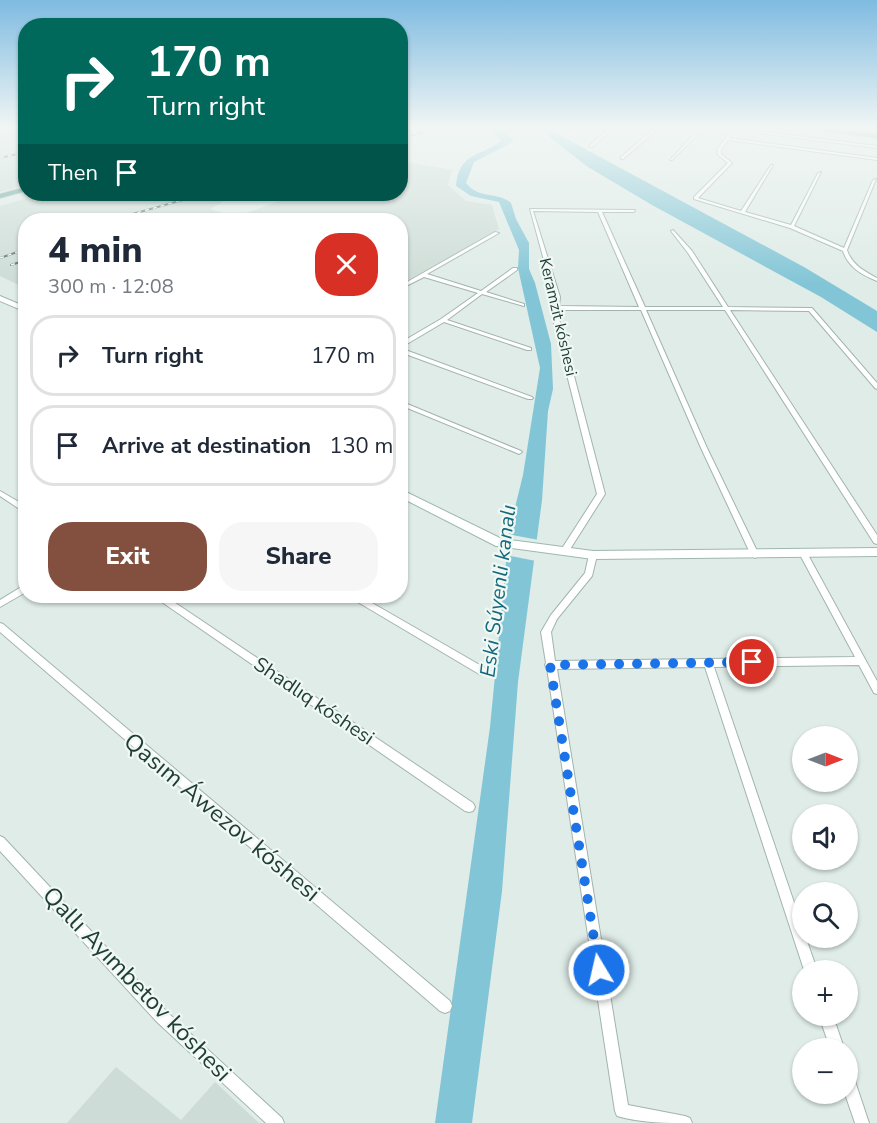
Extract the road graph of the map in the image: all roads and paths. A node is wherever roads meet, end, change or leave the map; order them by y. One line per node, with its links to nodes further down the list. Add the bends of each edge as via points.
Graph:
1 (713, 180): 9 (street, via 695,198)
2 (763, 180): 9 (street)
3 (816, 180): 10 (street)
4 (874, 180): 13 (street)
5 (18, 191): 6 (main road)
6 (0, 196)
7 (600, 211): 8 (street, Keramzit kóshesi); 22 (street, Keramzit kóshesi, via 531,210); 23 (street)
8 (634, 211)
9 (743, 211): 10 (street)
10 (792, 226): 13 (street)
11 (674, 231): 24 (street)
12 (496, 233): 15 (street)
13 (844, 250): 16 (street, via 853,267)
14 (515, 269): 18 (street)
15 (424, 275): 17 (street); 18 (street)
16 (877, 280)
17 (408, 284)
18 (481, 293): 20 (street); 25 (street)
19 (0, 298): 21 (street)
20 (522, 305)
21 (18, 306)
22 (557, 308): 23 (street); 37 (street, Keramzit kóshesi, via 555,315 601,494)
23 (642, 309): 24 (street); 41 (street)
24 (725, 309): 29 (street, via 810,309); 36 (street)
25 (443, 320): 26 (street); 27 (street)
26 (408, 343)
27 (529, 349)
28 (408, 351): 30 (street)
29 (877, 387)
30 (530, 398)
31 (408, 406): 32 (street)
32 (519, 452)
33 (0, 493): 35 (street)
34 (408, 496): 37 (street, via 500,543)
35 (18, 505)
36 (877, 541)
37 (564, 552): 40 (street)
38 (877, 552): 39 (street)
39 (803, 554): 41 (street); 48 (street)
40 (592, 555): 41 (street); 49 (street, via 589,574 546,632)
41 (755, 555)
42 (18, 592): 45 (street)
43 (169, 603): 52 (street, Shadlıq kóshesi)
44 (366, 603): 50 (street)
45 (0, 604)
46 (0, 627): 55 (street, Qasım Áwezov kóshesi)
47 (708, 662): 48 (street); 49 (street); 54 (street)
48 (862, 662): 51 (street)
49 (550, 665): 58 (street, via 622,1111)
50 (482, 671)
51 (877, 690)
52 (469, 807)
53 (0, 842): 57 (street, Qallı Ayımbetov kóshesi, via 162,1017)
54 (808, 960)
55 (445, 1006)
56 (856, 1104): 59 (street)
57 (277, 1123)
58 (686, 1123)
59 (862, 1123)

